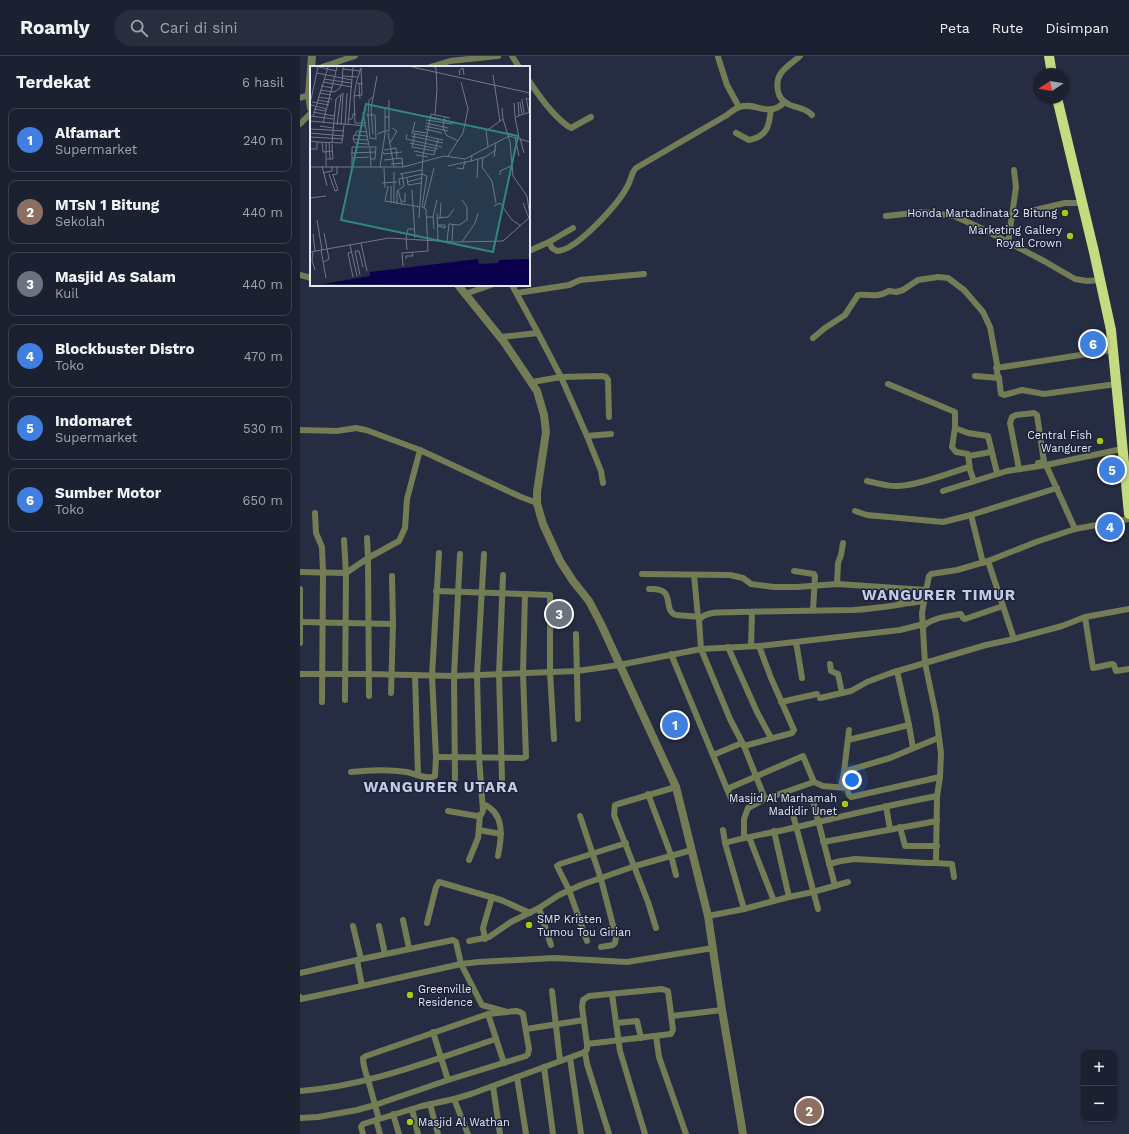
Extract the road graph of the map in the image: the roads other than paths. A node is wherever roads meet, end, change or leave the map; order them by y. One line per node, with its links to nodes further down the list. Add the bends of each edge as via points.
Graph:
1 (312, 56): 8 (street)
2 (355, 56): 9 (street)
3 (498, 56): 10 (street, via 450,61)
4 (512, 56): 11 (street)
5 (800, 56): 18 (street, via 777,80 779,94)
6 (1049, 56): 12 (highway)
7 (718, 57): 20 (street, via 727,85)
8 (311, 66)
9 (325, 66)
10 (433, 66)
11 (518, 66)
12 (1051, 68)
13 (310, 82): 15 (street)
14 (530, 83): 24 (street, via 538,95 571,128)
15 (309, 94): 16 (street); 17 (street)
16 (300, 98)
17 (310, 101)
18 (785, 102): 21 (street, via 780,107); 23 (street)
19 (1058, 104): 28 (highway)
20 (739, 107): 21 (street, via 748,105 763,110); 32 (street, via 636,168 610,212 568,248 557,251)
21 (771, 109): 26 (street, via 769,126 760,137 749,140)
22 (310, 114): 25 (street)
23 (812, 115)
24 (591, 117)
25 (300, 124)
26 (736, 133)
27 (1014, 170): 33 (street, via 1016,187)
28 (1082, 204): 29 (street, via 1065,203); 38 (highway)
29 (1030, 211)
30 (886, 216): 33 (street, via 923,212 954,216 983,228)
31 (573, 228): 32 (street)
32 (548, 242): 34 (street)
33 (1008, 243): 38 (street, via 1044,260 1075,279)
34 (530, 251)
35 (644, 274): 42 (street, via 580,280)
36 (300, 275): 37 (street)
37 (310, 278)
38 (1101, 280): 47 (highway)
39 (459, 286): 43 (street)
40 (488, 286): 43 (street)
41 (512, 286): 42 (street)
42 (516, 293): 44 (street)
43 (465, 294): 45 (street)
44 (538, 334): 45 (street); 49 (street)
45 (500, 337): 52 (street)
46 (813, 338): 48 (street, via 844,315 858,295 874,296 889,291 896,292 918,280 948,278 964,290 983,312 990,327)
47 (1113, 350): 48 (street); 54 (highway)
48 (996, 368): 51 (street)
49 (561, 376): 52 (street); 55 (street, via 602,376 608,379); 59 (street)
50 (975, 376): 51 (street)
51 (999, 378): 54 (street, via 1001,394 1004,395 1022,390 1044,394)
52 (532, 382): 73 (street, via 542,404 545,423)
53 (888, 384): 56 (street, via 954,412)
54 (1116, 384): 60 (highway)
55 (609, 417)
56 (955, 428): 62 (street, via 988,436); 63 (street, via 952,448)
57 (300, 430): 61 (street, via 361,429)
58 (611, 434): 59 (street)
59 (587, 436): 70 (street)
60 (1122, 449): 64 (street); 76 (highway)
61 (420, 450): 73 (street); 86 (street, via 407,500 403,535 400,541)
62 (991, 452): 63 (street); 67 (street)
63 (969, 456): 65 (street)
64 (1046, 465): 66 (street); 71 (street)
65 (970, 467): 68 (street, via 899,486); 69 (street)
66 (1018, 467): 66 (street, via 1011,419 1016,415 1034,413 1037,415 1044,462); 67 (street)
67 (997, 473): 69 (street)
68 (867, 481)
69 (974, 482): 72 (street)
70 (603, 483)
71 (1057, 488): 77 (street); 79 (street)
72 (943, 491)
73 (537, 503): 132 (street, via 543,524 560,561 589,601)
74 (855, 511): 77 (street, via 867,515 943,522)
75 (315, 513): 90 (street, via 317,536 322,547)
76 (1129, 514)
77 (971, 515): 87 (street)
78 (1129, 519): 79 (street)
79 (1075, 529): 87 (street)
80 (366, 538): 86 (street)
81 (344, 540): 91 (street)
82 (843, 543): 96 (street, via 838,563)
83 (439, 553): 102 (street)
84 (460, 554): 103 (street)
85 (484, 554): 104 (street)
86 (368, 558): 91 (street); 118 (street)
87 (986, 562): 101 (street, via 930,575); 109 (street)
88 (794, 571): 97 (street, via 815,575)
89 (300, 572): 90 (street)
90 (323, 572): 91 (street); 116 (street)
91 (346, 573): 117 (street)
92 (642, 574): 94 (street)
93 (504, 575): 105 (street)
94 (694, 575): 97 (street, via 730,575 758,585); 113 (street)
95 (392, 576): 119 (street)
96 (837, 584): 97 (street); 100 (street)
97 (814, 586): 111 (street)
98 (300, 589): 115 (street)
99 (649, 589): 113 (street, via 659,588 664,592 672,614)
100 (900, 589): 101 (street); 108 (street)
101 (926, 590): 107 (street)
102 (436, 592): 103 (street); 146 (street)
103 (459, 593): 104 (street); 147 (street)
104 (481, 593): 105 (street); 145 (street)
105 (502, 593): 106 (street); 143 (street)
106 (525, 594): 136 (street, via 548,594 551,597); 137 (street)
107 (924, 601): 108 (street); 120 (street)
108 (899, 604): 111 (street, via 853,610)
109 (1003, 606): 120 (street, via 965,619 961,614 939,618); 122 (street)
110 (1129, 609): 114 (street)
111 (813, 610): 112 (street)
112 (752, 612): 113 (street, via 720,613); 125 (street)
113 (699, 617): 128 (street)
114 (1085, 618): 122 (street); 133 (street, via 1093,668 1112,664 1116,671)
115 (300, 622): 116 (street); 124 (street)
116 (322, 623): 117 (street); 139 (street)
117 (345, 623): 118 (street); 140 (street)
118 (369, 623): 119 (street); 141 (street)
119 (393, 624): 142 (street)
120 (923, 627): 123 (street); 130 (street)
121 (576, 634): 134 (street)
122 (1014, 639): 130 (street)
123 (796, 642): 126 (street); 148 (street)
124 (300, 643)
125 (751, 646): 126 (street); 127 (street)
126 (759, 646): 154 (street)
127 (728, 647): 128 (street); 158 (street)
128 (700, 648): 129 (street); 162 (street)
129 (671, 654): 132 (street); 164 (street)
130 (925, 663): 135 (street); 159 (street)
131 (830, 664): 150 (street, via 831,671 838,674)
132 (619, 665): 134 (street); 177 (street)
133 (1129, 669)
134 (577, 671): 136 (street); 155 (street)
135 (897, 671): 150 (street); 156 (street)
136 (550, 672): 137 (street); 160 (street)
137 (523, 673): 143 (street); 168 (street, via 526,757)
138 (300, 674): 139 (street)
139 (322, 674): 140 (street); 153 (street)
140 (344, 674): 141 (street); 152 (street)
141 (368, 674): 142 (street); 151 (street)
142 (391, 674): 144 (street); 149 (street)
143 (499, 674): 145 (street); 168 (street)
144 (415, 675): 146 (street); 171 (street)
145 (477, 675): 147 (street); 167 (street)
146 (432, 676): 147 (street); 165 (street)
147 (454, 676): 166 (street)
148 (802, 678)
149 (390, 693)
150 (842, 693): 154 (street)
151 (369, 696)
152 (345, 700)
153 (322, 702)
154 (781, 702): 158 (street, via 794,730 792,733)
155 (578, 719)
156 (909, 725): 161 (street); 163 (street)
157 (850, 730): 161 (street)
158 (771, 738): 162 (street)
159 (938, 738): 163 (street); 173 (street, via 941,753)
160 (554, 739)
161 (848, 740): 170 (street)
162 (743, 744): 164 (street); 172 (street)
163 (913, 748): 170 (street)
164 (713, 754): 179 (street)
165 (436, 757): 166 (street); 171 (street, via 435,776 432,778)
166 (456, 757): 167 (street); 174 (street)
167 (479, 757): 168 (street); 185 (street)
168 (502, 757): 175 (street)
169 (351, 772): 171 (street, via 379,769)
170 (844, 772): 178 (street)
171 (418, 775)
172 (756, 775): 176 (street, via 803,756); 179 (street); 182 (street)
173 (940, 777): 178 (street, via 853,797 849,796 847,788); 181 (street)
174 (455, 779)
175 (502, 779)
176 (814, 782): 178 (street, via 823,786); 182 (street)
177 (676, 787): 180 (street); 205 (street)
178 (842, 787)
179 (727, 789): 183 (street)
180 (648, 794): 202 (street, via 615,805 614,815); 207 (street)
181 (938, 796): 186 (street); 191 (street)
182 (766, 799): 200 (street, via 748,808 744,819)
183 (732, 801)
184 (813, 802): 192 (street)
185 (483, 804): 189 (street, via 483,812); 199 (street, via 494,812)
186 (886, 806): 192 (street); 195 (street)
187 (792, 810): 194 (street)
188 (448, 811): 189 (street)
189 (480, 815): 196 (street)
190 (580, 816): 206 (street)
191 (936, 820): 193 (street); 204 (street)
192 (818, 821): 194 (street); 201 (street)
193 (900, 827): 195 (street); 204 (street, via 905,846)
194 (796, 828): 198 (street); 219 (street)
195 (890, 829): 201 (street)
196 (479, 830): 199 (street); 209 (street)
197 (723, 830): 203 (street)
198 (774, 831): 200 (street); 220 (street)
199 (501, 834): 208 (street)
200 (747, 837): 203 (street); 222 (street)
201 (823, 842): 211 (street)
202 (626, 843): 206 (street); 212 (street)
203 (724, 843): 224 (street)
204 (937, 846): 210 (street)
205 (692, 850): 207 (street); 227 (street)
206 (592, 853): 215 (street); 218 (street, via 558,864)
207 (671, 855): 212 (street); 213 (street)
208 (498, 856)
209 (469, 860)
210 (935, 863): 211 (street, via 855,859); 214 (street, via 952,864)
211 (829, 864): 217 (street)
212 (635, 866): 215 (street); 232 (street)
213 (676, 874)
214 (954, 877)
215 (601, 879): 218 (street); 237 (street, via 616,941 613,945)
216 (848, 882): 217 (street)
217 (835, 886): 219 (street)
218 (569, 890): 223 (street); 234 (street)
219 (813, 892): 220 (street); 225 (street)
220 (789, 896): 222 (street)
221 (492, 897): 226 (street); 229 (street, via 439,882); 233 (street, via 483,928)
222 (774, 901): 224 (street)
223 (539, 908): 226 (street); 236 (street)
224 (744, 909): 227 (street)
225 (818, 909)
226 (530, 913): 233 (street)
227 (708, 916): 239 (street)
228 (403, 920): 238 (street)
229 (427, 923)
230 (354, 926): 241 (street)
231 (379, 926): 240 (street)
232 (656, 928)
233 (485, 939): 235 (street)
234 (587, 940)
235 (469, 941)
236 (551, 945)
237 (602, 947)
238 (409, 948): 240 (street); 242 (street, via 453,940 456,942)
239 (713, 948): 242 (street, via 627,962 555,958); 248 (street)
240 (385, 954): 241 (street)
241 (359, 960): 243 (street); 244 (street)
242 (461, 964): 244 (street); 249 (street, via 482,1005)
243 (300, 972)
244 (362, 986): 247 (street)
245 (552, 991): 254 (street)
246 (612, 994): 251 (street, via 664,989 668,991); 252 (street, via 585,998 582,1007); 253 (street)
247 (300, 998)
248 (722, 1010): 251 (street); 293 (street)
249 (507, 1012): 250 (street); 255 (street, via 519,1011 524,1014)
250 (488, 1014): 256 (street); 259 (street)
251 (672, 1016): 257 (street, via 673,1032)
252 (584, 1020): 254 (street); 261 (street)
253 (616, 1023): 258 (street, via 637,1021); 260 (street)
254 (556, 1025): 255 (street); 265 (street)
255 (526, 1029): 266 (street, via 528,1054)
256 (433, 1032): 263 (street); 269 (street, via 363,1058)
257 (656, 1036): 258 (street); 292 (street, via 659,1057)
258 (641, 1038): 260 (street)
259 (496, 1039): 263 (street); 266 (street)
260 (618, 1040): 261 (street); 291 (street)
261 (587, 1044): 262 (street)
262 (585, 1052): 264 (street); 290 (street)
263 (440, 1057): 269 (street); 270 (street)
264 (570, 1058): 265 (street); 289 (street)
265 (560, 1061): 267 (street)
266 (504, 1063): 270 (street)
267 (544, 1067): 268 (street); 288 (street)
268 (517, 1077): 271 (street); 287 (street)
269 (368, 1080): 272 (street); 275 (street)
270 (448, 1080): 275 (street)
271 (493, 1086): 273 (street); 286 (street)
272 (300, 1091)
273 (454, 1099): 274 (street); 285 (street)
274 (430, 1104): 276 (street); 284 (street)
275 (375, 1105): 278 (street, via 318,1117); 279 (street)
276 (412, 1109): 277 (street); 283 (street)
277 (393, 1114): 279 (street); 282 (street)
278 (300, 1118)
279 (377, 1119): 280 (street, via 362,1125); 281 (street)
280 (363, 1134)
281 (380, 1134)
282 (399, 1134)
283 (418, 1134)
284 (438, 1134)
285 (468, 1134)
286 (500, 1134)
287 (526, 1134)
288 (553, 1134)
289 (581, 1134)
290 (609, 1134)
291 (646, 1134)
292 (686, 1134)
293 (743, 1134)

